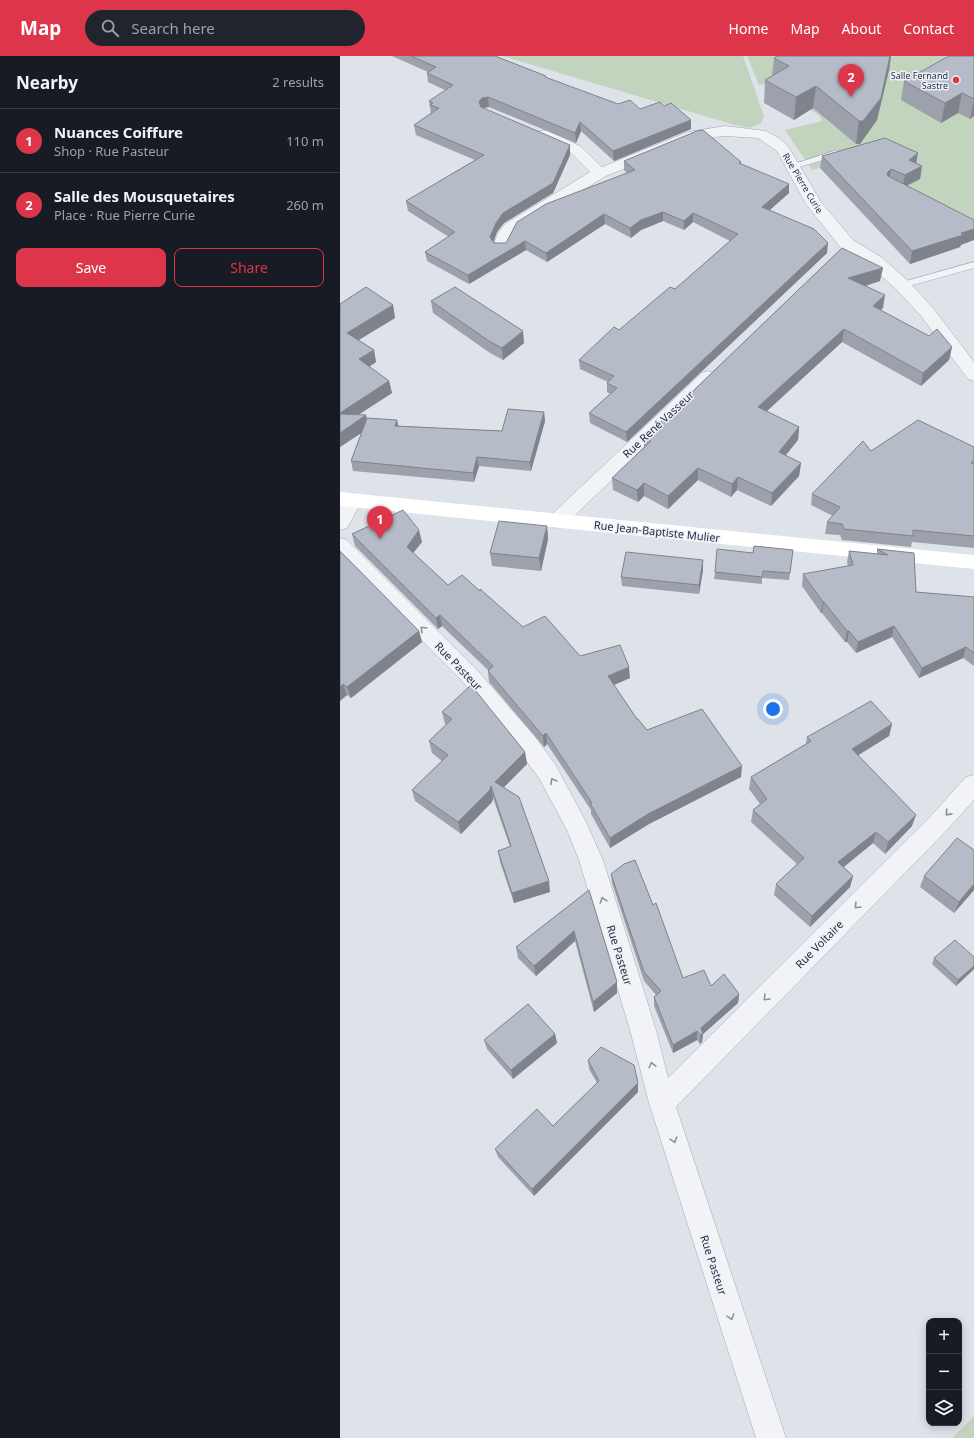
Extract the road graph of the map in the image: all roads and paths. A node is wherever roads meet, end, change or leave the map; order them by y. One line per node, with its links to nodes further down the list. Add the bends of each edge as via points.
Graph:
1 (532, 130): 4 (street, via 575,149)
2 (846, 150): 3 (lane)
3 (792, 166): 4 (street, Rue Pierre Curie, via 783,149 761,134 718,131 693,135); 7 (street, Rue Pierre Curie, via 841,250 875,261)
4 (600, 173): 5 (street, via 511,227)
5 (501, 247)
6 (974, 265): 7 (lane)
7 (902, 285): 9 (street, Rue Pierre Curie, via 927,312)
8 (720, 366): 11 (street, Rue René Vasseur)
9 (974, 374)
10 (346, 500): 11 (main road, Rue Jean-Baptiste Mulier); 12 (street)
11 (557, 522): 14 (main road, Rue Jean-Baptiste Mulier)
12 (340, 523)
13 (340, 545): 16 (street, Rue Pasteur, one-way to 13, via 643,1030 591,860 563,799 528,744 502,712 469,675)
14 (974, 562)
15 (974, 784): 16 (street, Rue Voltaire, one-way to 16, via 936,826)
16 (662, 1103): 17 (street, Rue Pasteur, one-way to 17)
17 (771, 1438)

